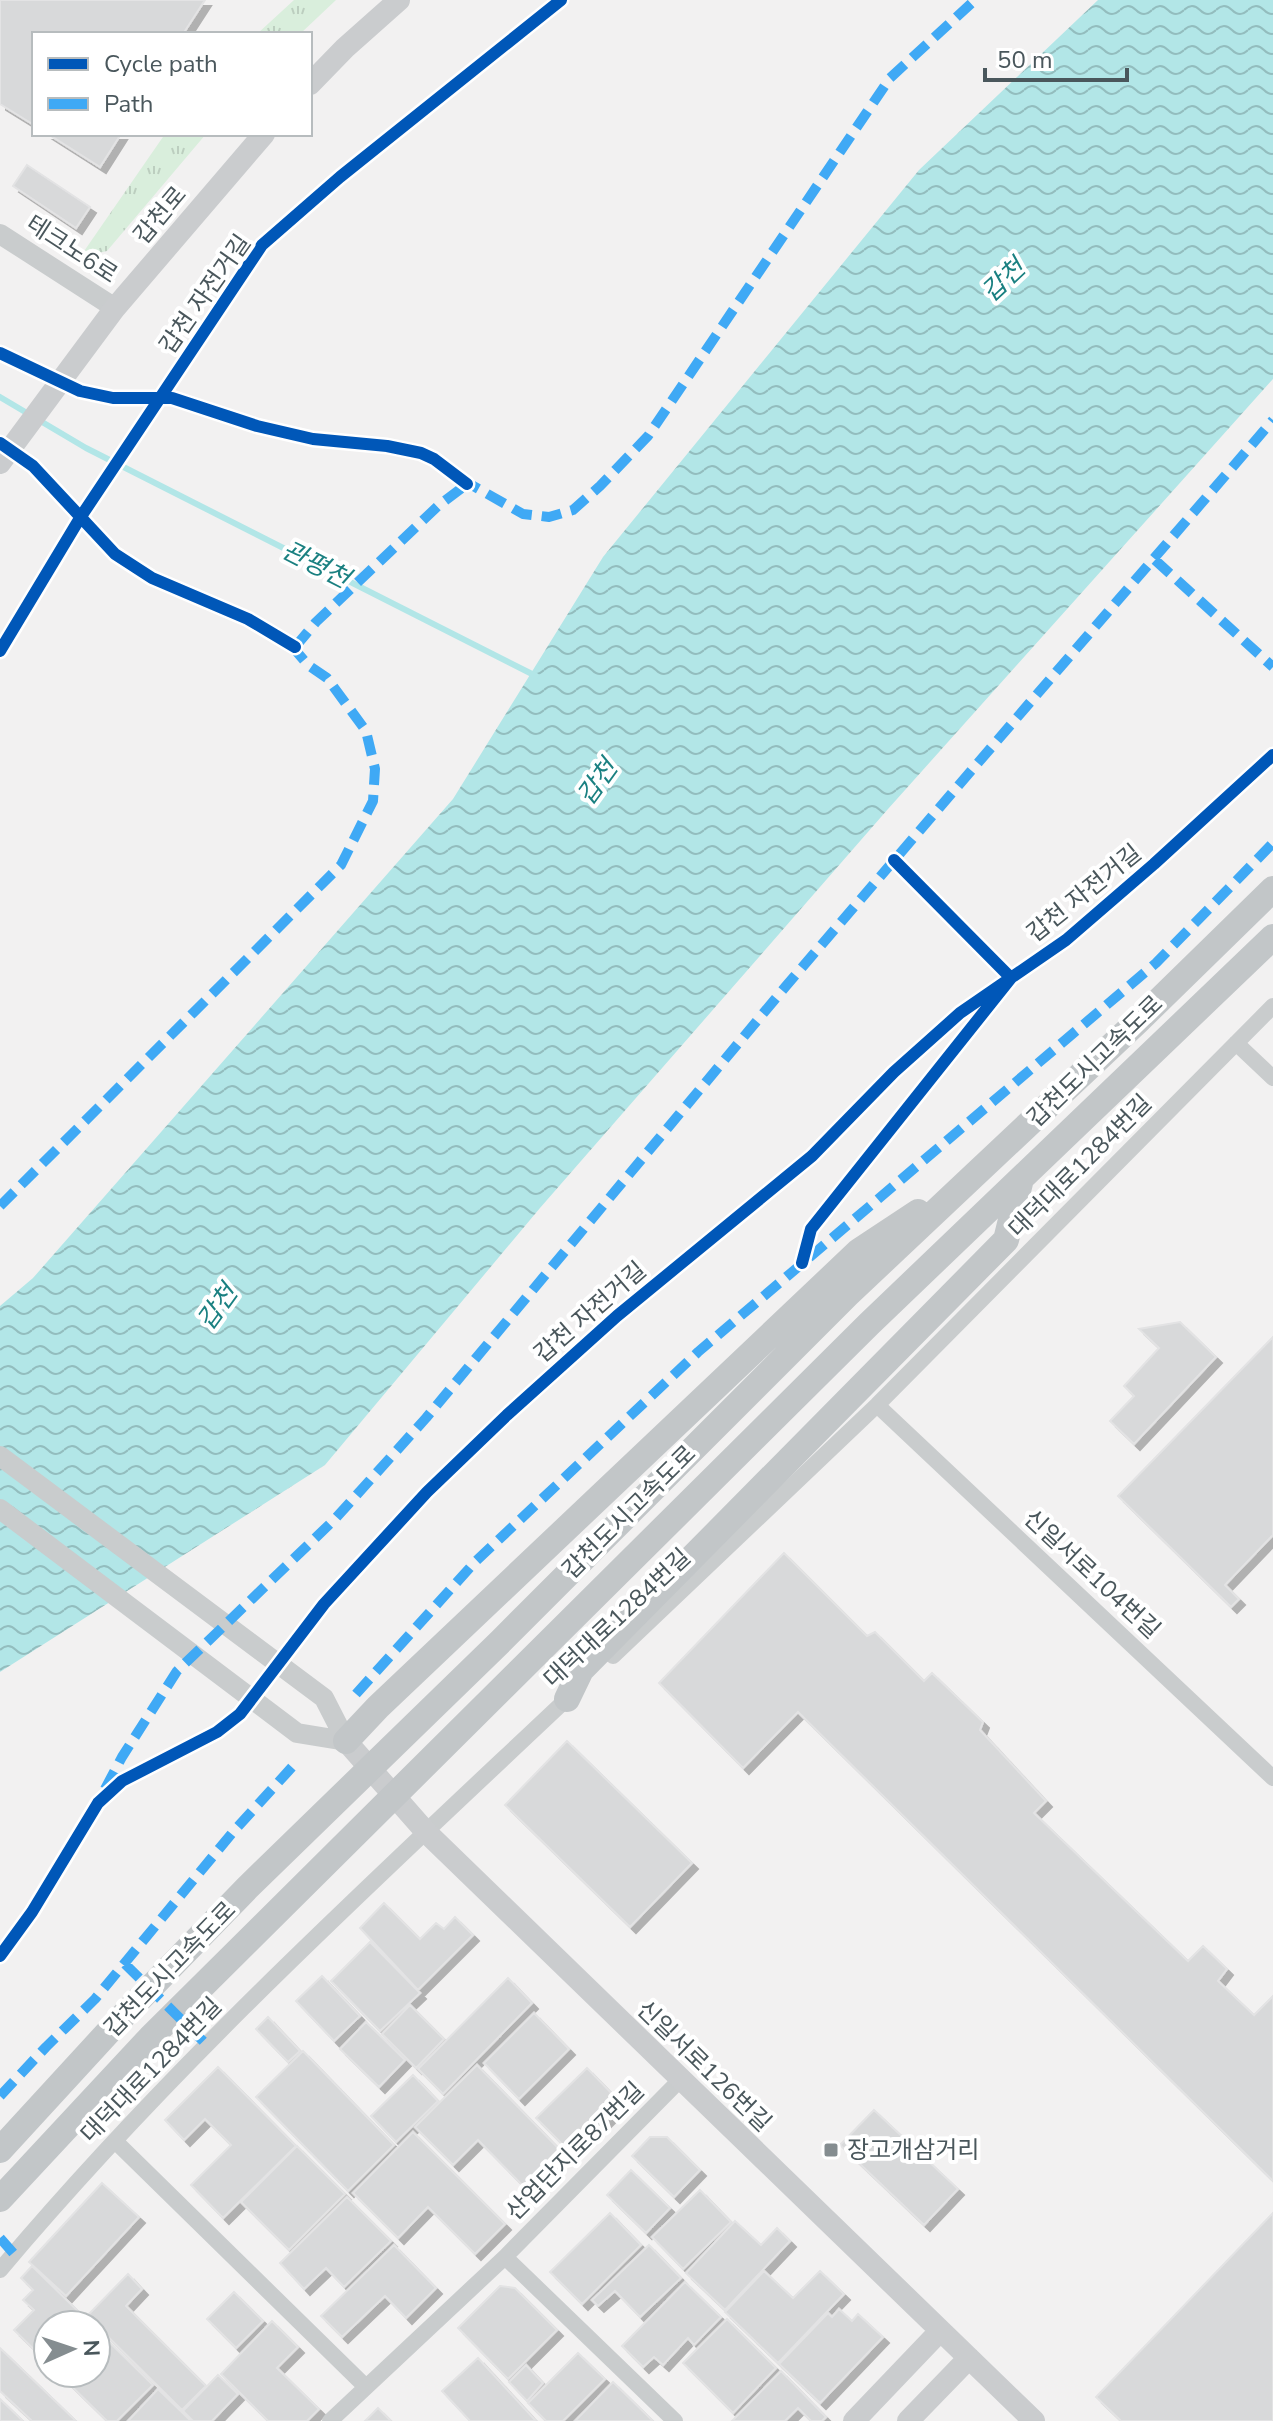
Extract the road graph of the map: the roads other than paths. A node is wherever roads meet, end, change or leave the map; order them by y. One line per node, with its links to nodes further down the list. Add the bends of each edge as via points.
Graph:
1 (399, 0): 2 (main road)
2 (312, 82)
3 (262, 136): 5 (main road, 갑천로)
4 (0, 234): 5 (street, 테크노6로)
5 (115, 308): 6 (main road, 갑천로)
6 (0, 463)
7 (1273, 889): 12 (highway, 갑천도시고속도로)
8 (1273, 937): 13 (highway, 갑천도시고속도로)
9 (1273, 1006): 10 (street, 대덕대로1284번길)
10 (1236, 1043): 11 (street); 14 (street, 대덕대로1284번길)
11 (1273, 1078)
12 (975, 1175): 18 (highway, via 859,1251); 23 (highway, 갑천도시고속도로, via 247,1888)
13 (1021, 1179): 17 (highway, via 1006,1240 581,1670); 24 (highway, 갑천도시고속도로, via 150,2038)
14 (877, 1405): 17 (street, 대덕대로1284번길); 19 (street, 신일서로104번길)
15 (0, 1456): 18 (street, via 324,1698)
16 (0, 1509): 18 (street, via 297,1733)
17 (567, 1699): 20 (street, 대덕대로1284번길)
18 (346, 1741): 20 (main road, 신일서로126번길)
19 (1273, 1778)
20 (426, 1832): 21 (main road, 신일서로126번길); 22 (street, 대덕대로1284번길, via 252,1998)
21 (680, 2080): 25 (street, 산업단지로87번길); 27 (main road, 신일서로126번길)
22 (115, 2141): 26 (street, 대덕대로1284번길); 29 (street)
23 (0, 2150)
24 (0, 2199)
25 (505, 2257): 29 (street, 산업단지로87번길); 31 (street, 산업단지로87번길)
26 (0, 2270)
27 (940, 2331): 28 (main road, 신일서로126번길); 32 (main road)
28 (969, 2358): 33 (main road); 34 (main road, 신일서로126번길)
29 (366, 2387): 30 (street, 산업단지로87번길)
30 (330, 2421)
31 (675, 2421)
32 (854, 2421)
33 (908, 2421)
34 (1034, 2421)

